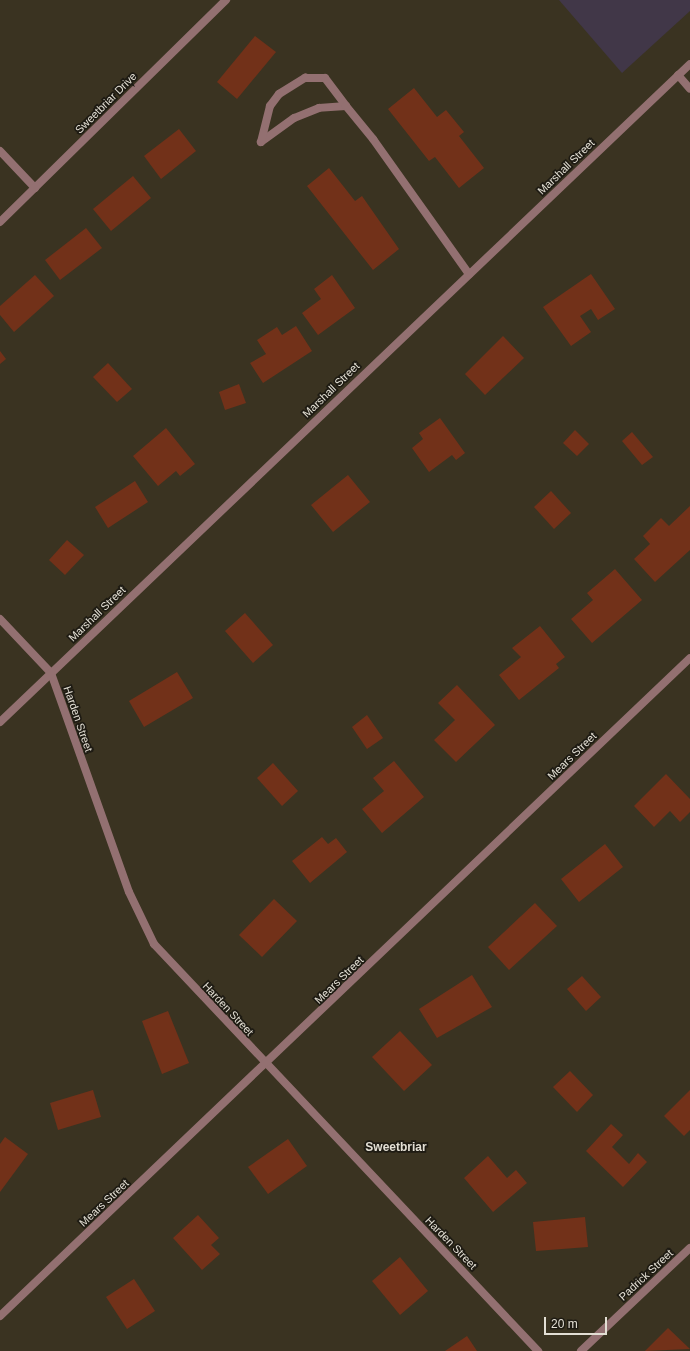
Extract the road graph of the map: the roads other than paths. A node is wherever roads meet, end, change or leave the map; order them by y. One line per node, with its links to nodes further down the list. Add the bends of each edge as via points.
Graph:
1 (226, 0): 7 (street, Sweetbriar Drive)
2 (690, 64): 3 (street, Marshall Street)
3 (678, 75): 4 (street); 9 (street, Marshall Street)
4 (690, 89)
5 (346, 106): 5 (street, via 319,108 294,118 261,142 270,106 291,84 305,78 325,78); 9 (street)
6 (0, 151): 7 (street)
7 (36, 188): 8 (street, Sweetbriar Drive)
8 (0, 222)
9 (470, 274): 12 (street, Marshall Street)
10 (0, 619): 12 (street, Harden Street)
11 (690, 658): 14 (street, Mears Street)
12 (51, 673): 13 (street, Marshall Street); 14 (street, Harden Street, via 129,892 154,944)
13 (0, 722)
14 (266, 1065): 16 (street, Mears Street); 17 (street, Harden Street)
15 (690, 1248): 18 (street, Padrick Street)
16 (0, 1316)
17 (538, 1351)
18 (582, 1351)

